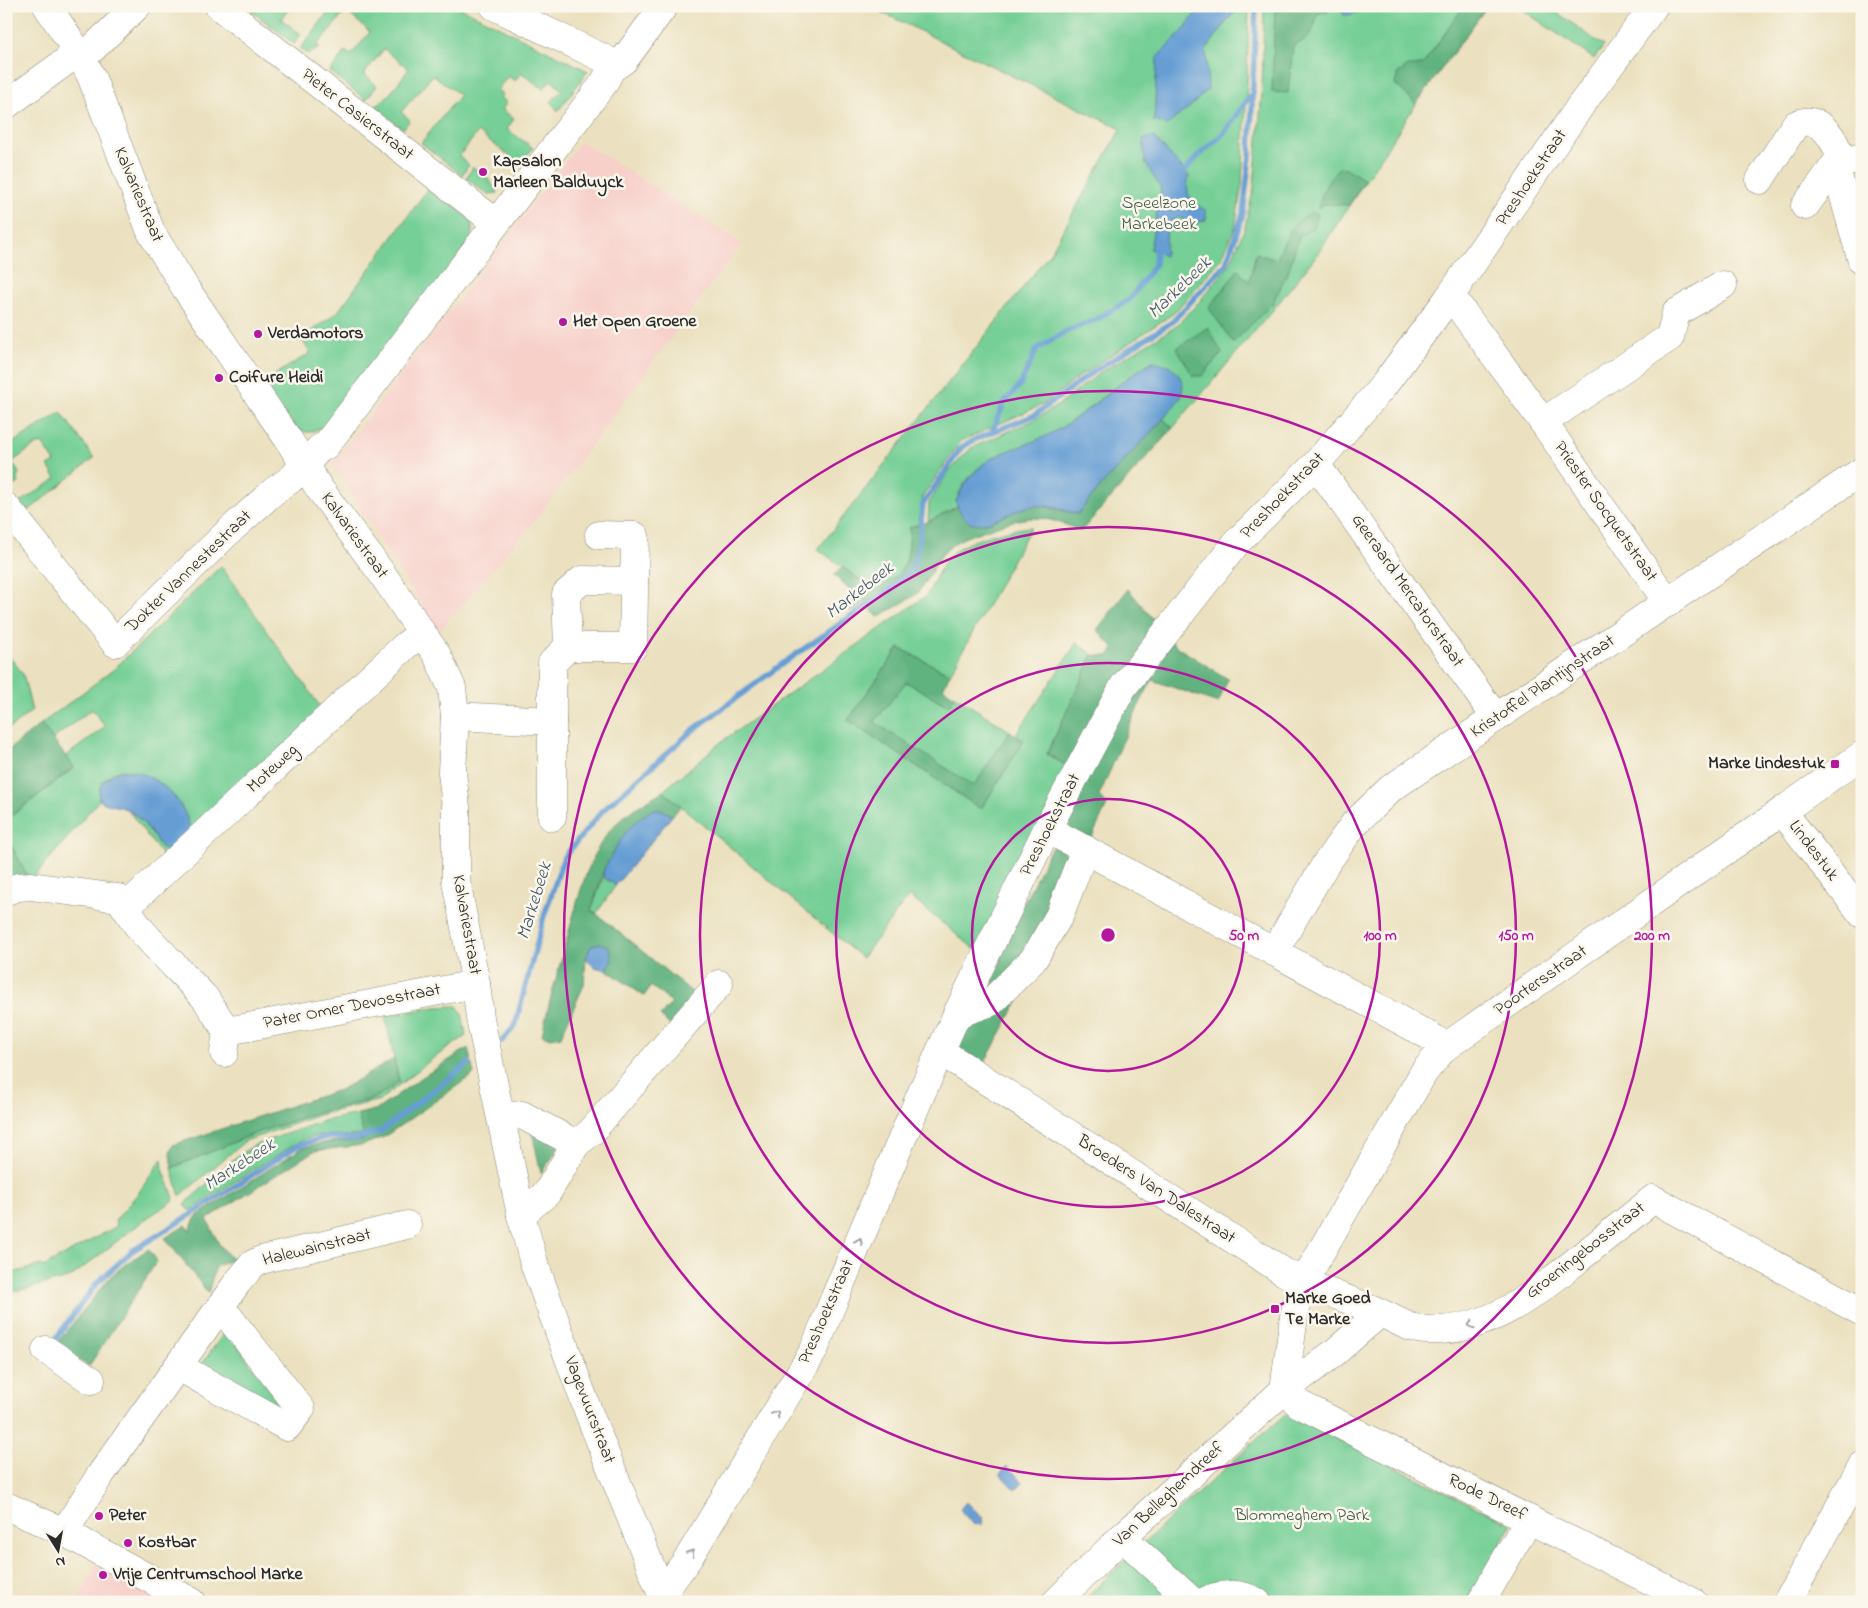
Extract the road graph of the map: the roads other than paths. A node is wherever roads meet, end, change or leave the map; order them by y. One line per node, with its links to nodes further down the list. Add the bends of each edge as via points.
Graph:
1 (47, 6): 7 (street, Kalvariestraat)
2 (137, 6): 7 (street, via 92,49)
3 (219, 6): 13 (street, Pieter Casierstraat)
4 (494, 6): 8 (street, via 607,60)
5 (664, 6): 8 (street, via 624,60)
6 (1654, 6): 16 (street, Preshoekstraat, via 1581,105)
7 (80, 55): 9 (street, via 69,59); 18 (street, Kalvariestraat, via 91,76 150,232)
8 (611, 69): 13 (street, via 604,83)
9 (6, 104)
10 (1846, 161): 11 (street, via 1826,130 1813,122 1802,121 1795,125); 12 (street); 14 (street)
11 (1760, 180)
12 (1806, 206)
13 (496, 223): 18 (street, via 326,445)
14 (1862, 261)
15 (1723, 285): 17 (street, Priester Socquetstraat, via 1676,313 1670,337)
16 (1448, 299): 17 (street, Priester Socquetstraat, via 1457,304); 19 (street, Preshoekstraat, via 1384,385)
17 (1543, 422): 24 (street, Priester Socquetstraat)
18 (305, 465): 21 (street, Dokter Vannestestraat, via 226,534 115,644); 25 (street, Kalvariestraat)
19 (1315, 465): 28 (street, Geeraard Mercatorstraat); 33 (street, Preshoekstraat, via 1238,541 1123,687)
20 (1862, 471): 24 (street, Kristoffel Plantijnstraat)
21 (6, 507)
22 (599, 535): 23 (street, via 635,536)
23 (634, 581): 26 (street, via 582,580 566,594); 26 (street, via 633,647)
24 (1668, 602): 28 (street, Kristoffel Plantijnstraat)
25 (422, 634): 27 (street, Kalvariestraat, via 437,655 452,688); 36 (street, Moteweg)
26 (568, 647): 29 (street, via 552,663)
27 (455, 716): 29 (street); 39 (street, Kalvariestraat, via 452,772 456,807 456,882)
28 (1496, 718): 38 (street, Kristoffel Plantijnstraat, via 1390,789 1354,824 1325,865)
29 (552, 721): 32 (street)
30 (1862, 755): 31 (street, Poortersstraat)
31 (1783, 812): 37 (street, Lindestuk); 42 (street, Poortersstraat)
32 (552, 817)
33 (1047, 829): 34 (street); 41 (street, Preshoekstraat)
34 (1085, 848): 38 (street); 41 (street, via 1059,916 1033,960 991,1002)
35 (6, 891): 36 (street, via 31,886 118,898)
36 (126, 907): 39 (street, Pater Omer Devosstraat, via 134,922 206,998 222,1031)
37 (1862, 914)
38 (1274, 952): 42 (street, via 1435,1039)
39 (476, 984): 44 (street, Kalvariestraat)
40 (718, 984): 45 (street, via 591,1132)
41 (957, 1014): 43 (street, Preshoekstraat)
42 (1444, 1048): 48 (street, Poortersstraat, via 1424,1072)
43 (940, 1051): 48 (street, Broeders Van Dalestraat); 61 (street, Preshoekstraat, one-way to 43, via 814,1350)
44 (501, 1117): 45 (street, via 522,1115); 46 (street, Vagevuurstraat)
45 (576, 1144): 46 (street, via 547,1193)
46 (521, 1215): 61 (street, Vagevuurstraat, via 534,1263 580,1389)
47 (406, 1225): 49 (street, Halewainstraat, via 261,1260 253,1264)
48 (1303, 1283): 51 (street, Broeders Van Dalestraat); 55 (street, via 1294,1316)
49 (219, 1309): 53 (street, Halewainstraat); 53 (street, via 228,1316 301,1409 287,1428)
50 (1862, 1312): 51 (street, Groeningebosstraat, one-way to 51, via 1653,1199 1555,1278 1515,1306 1489,1319 1463,1328 1427,1330 1404,1325)
51 (1380, 1313): 55 (street, Van Belleghemdreef)
52 (46, 1350): 54 (street)
53 (179, 1367): 59 (street, Halewainstraat, via 101,1474)
54 (91, 1380)
55 (1284, 1390): 58 (street, Rode Dreef, via 1299,1404); 60 (street, Van Belleghemdreef)
56 (1862, 1466): 69 (street)
57 (6, 1506): 59 (street)
58 (1529, 1519): 67 (street); 68 (street, Rode Dreef)
59 (64, 1532): 62 (street)
60 (1122, 1537): 63 (street, Van Belleghemdreef); 64 (street)
61 (664, 1597)
62 (192, 1602)
63 (1056, 1602)
64 (1193, 1602)
65 (1203, 1602): 66 (street, via 1233,1594)
66 (1257, 1602)
67 (1481, 1602)
68 (1693, 1602)
69 (1786, 1602)

